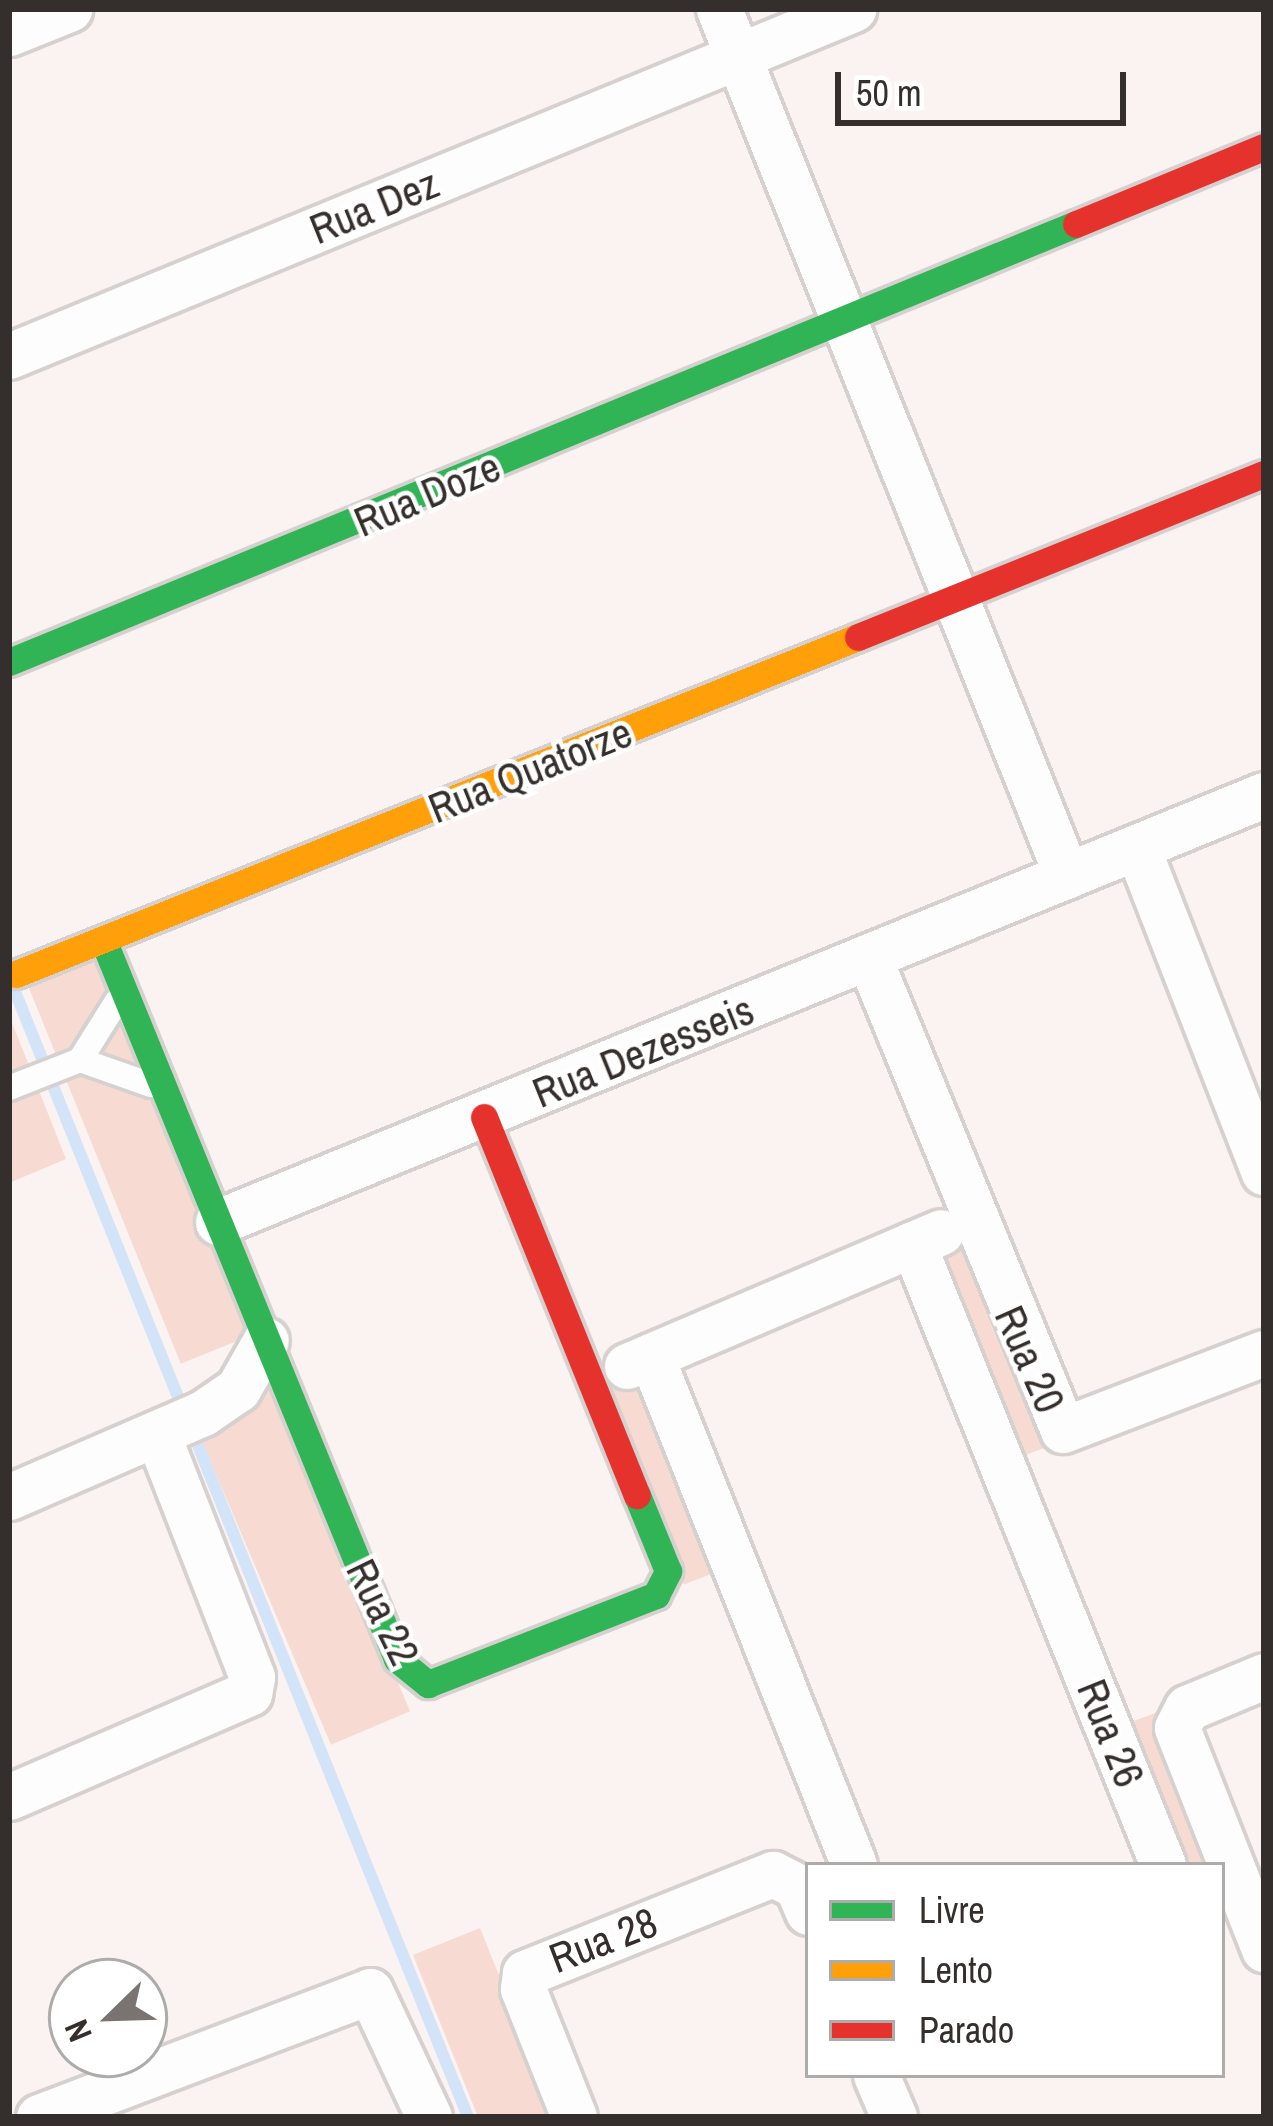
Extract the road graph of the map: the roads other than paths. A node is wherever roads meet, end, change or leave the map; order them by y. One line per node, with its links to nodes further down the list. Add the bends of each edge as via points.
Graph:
1 (69, 9): 4 (street)
2 (719, 9): 5 (street)
3 (853, 9): 5 (street, Rua Dez)
4 (9, 33)
5 (739, 56): 7 (street); 8 (street, Rua Dez)
6 (1264, 146): 7 (street, Rua Doze)
7 (844, 321): 10 (street); 11 (street, Rua Doze)
8 (9, 356)
9 (1264, 474): 10 (street, Rua Quatorze)
10 (956, 599): 14 (street); 15 (street, Rua Quatorze)
11 (9, 662)
12 (1264, 795): 13 (street, Rua Dezesseis)
13 (1137, 847): 14 (street, Rua Dezesseis); 22 (street)
14 (1067, 876): 16 (street, Rua Dezesseis)
15 (104, 942): 17 (street, Rua Quatorze); 18 (street)
16 (869, 958): 23 (street, Rua Dezesseis); 25 (street, Rua 20)
17 (16, 974)
18 (124, 989): 19 (lane); 21 (street)
19 (75, 1063): 20 (lane); 21 (lane)
20 (15, 1086)
21 (164, 1090): 26 (street)
22 (1253, 1109): 24 (street)
23 (484, 1117): 26 (street, Rua Dezesseis); 31 (street, Rua 22)
24 (1264, 1172)
25 (971, 1219): 27 (street); 29 (street, Rua 20, via 1063,1430)
26 (218, 1222): 28 (street, Rua 22)
27 (913, 1244): 30 (street); 34 (street, Rua 20)
28 (266, 1340): 31 (street, Rua 22, via 397,1659 428,1684 667,1586 668,1571); 32 (street, via 238,1389)
29 (1264, 1353)
30 (651, 1356): 31 (street); 37 (street)
31 (591, 1381)
32 (179, 1425): 33 (street); 36 (street, via 208,1562 253,1677 249,1694)
33 (9, 1497)
34 (1058, 1600): 38 (street, Rua 26)
35 (1264, 1676): 39 (street, Rua 26, via 1186,1708 1177,1728)
36 (9, 1797)
37 (853, 1862)
38 (1162, 1862)
39 (1221, 1862)
40 (1225, 1873): 42 (street, Rua 26)
41 (805, 1905): 45 (street, Rua 28, via 797,1886 773,1874 524,1973 523,1989)
42 (1247, 1940)
43 (427, 2111): 44 (street, via 381,2000 357,1991)
44 (39, 2117)
45 (574, 2117)

